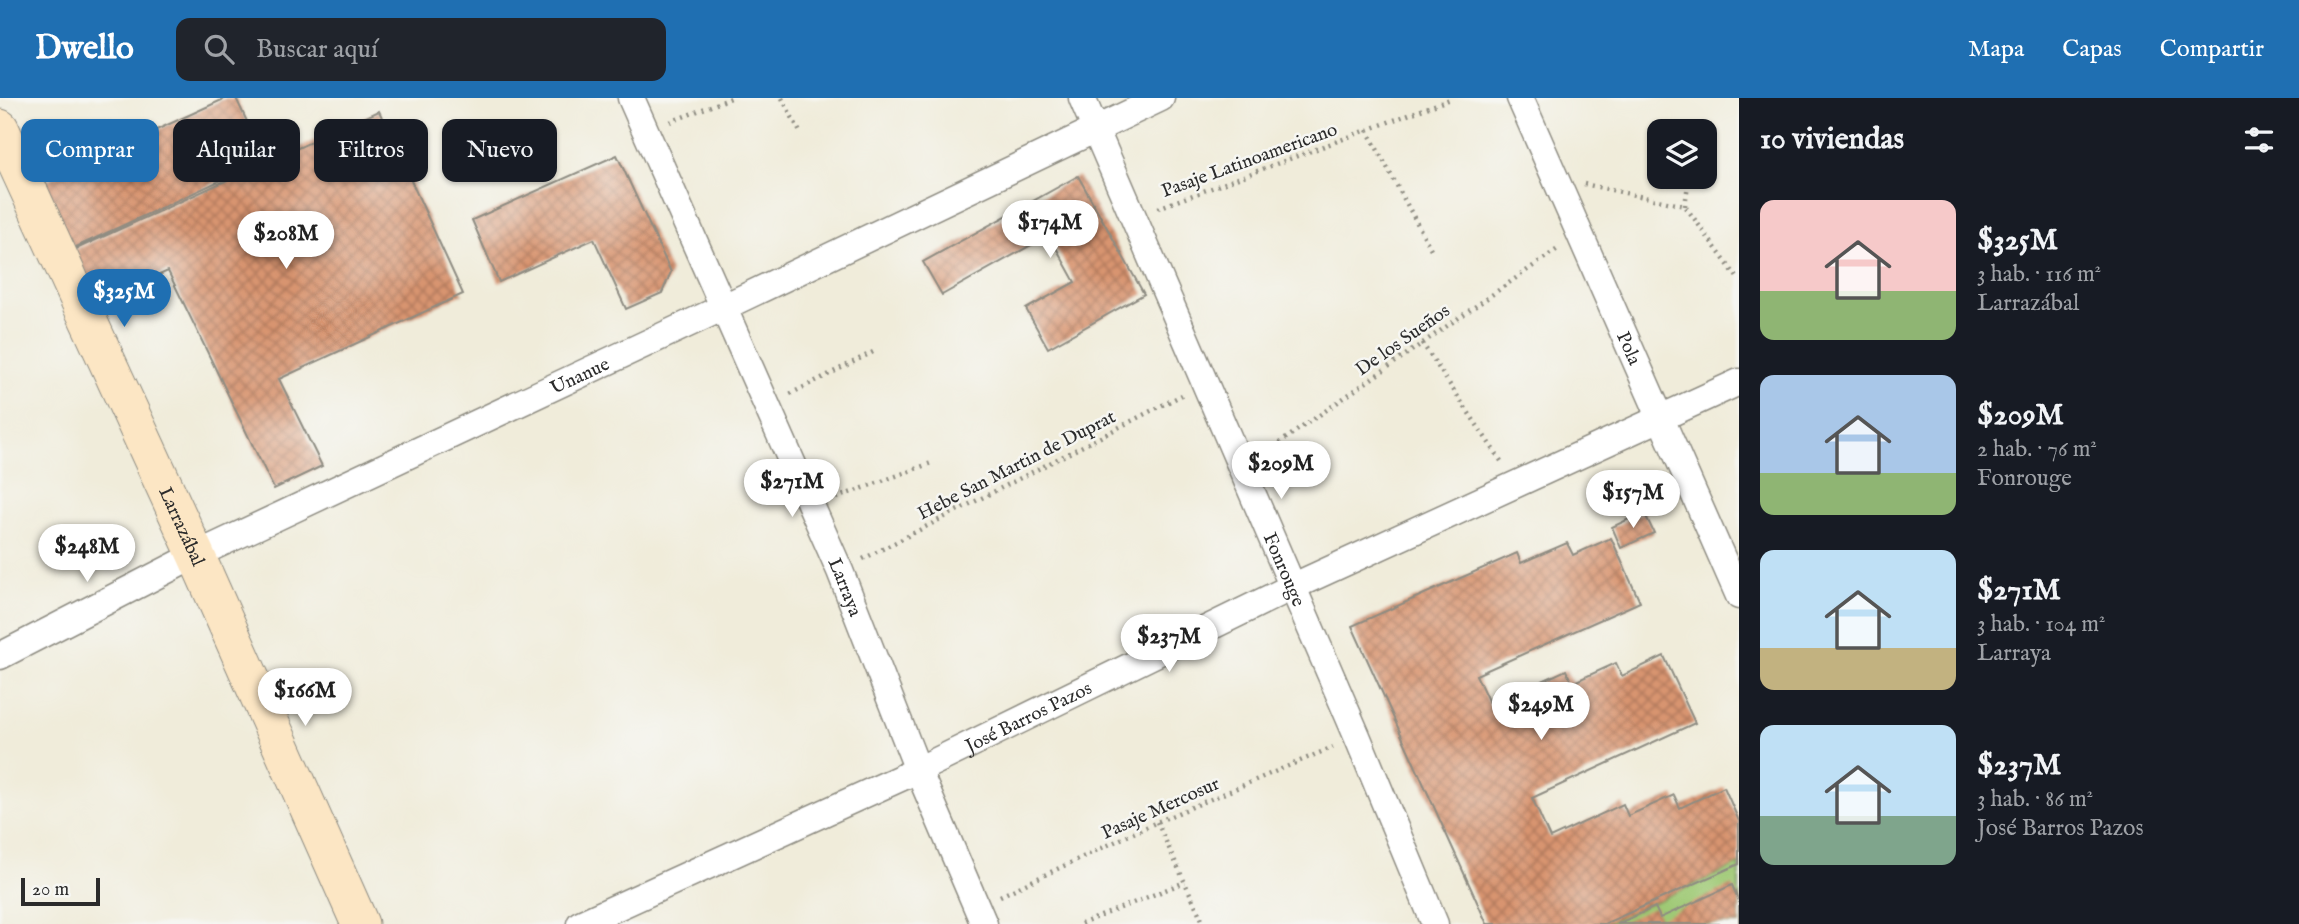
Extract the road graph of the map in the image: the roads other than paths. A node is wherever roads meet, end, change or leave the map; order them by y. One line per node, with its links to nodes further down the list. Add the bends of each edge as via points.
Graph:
1 (631, 98): 7 (street, Larraya)
2 (1082, 98): 6 (street, Fonrouge)
3 (1161, 98): 6 (street, Unanue)
4 (1520, 98): 9 (street, Pola)
5 (0, 128): 10 (street, Larrazábal)
6 (1096, 128): 7 (street, Unanue); 11 (street, Fonrouge)
7 (724, 307): 10 (street, Unanue); 14 (street, Larraya, via 841,571)
8 (1739, 383): 9 (street, José Barros Pazos)
9 (1661, 418): 11 (street, José Barros Pazos); 12 (street, Pola)
10 (196, 555): 13 (street, Unanue); 16 (street, Larrazábal)
11 (1292, 587): 14 (street, José Barros Pazos); 18 (street, Fonrouge)
12 (1739, 596)
13 (0, 656)
14 (918, 770): 15 (street, Larraya); 17 (street, José Barros Pazos)
15 (981, 916)
16 (360, 924)
17 (580, 924)
18 (1435, 924)

